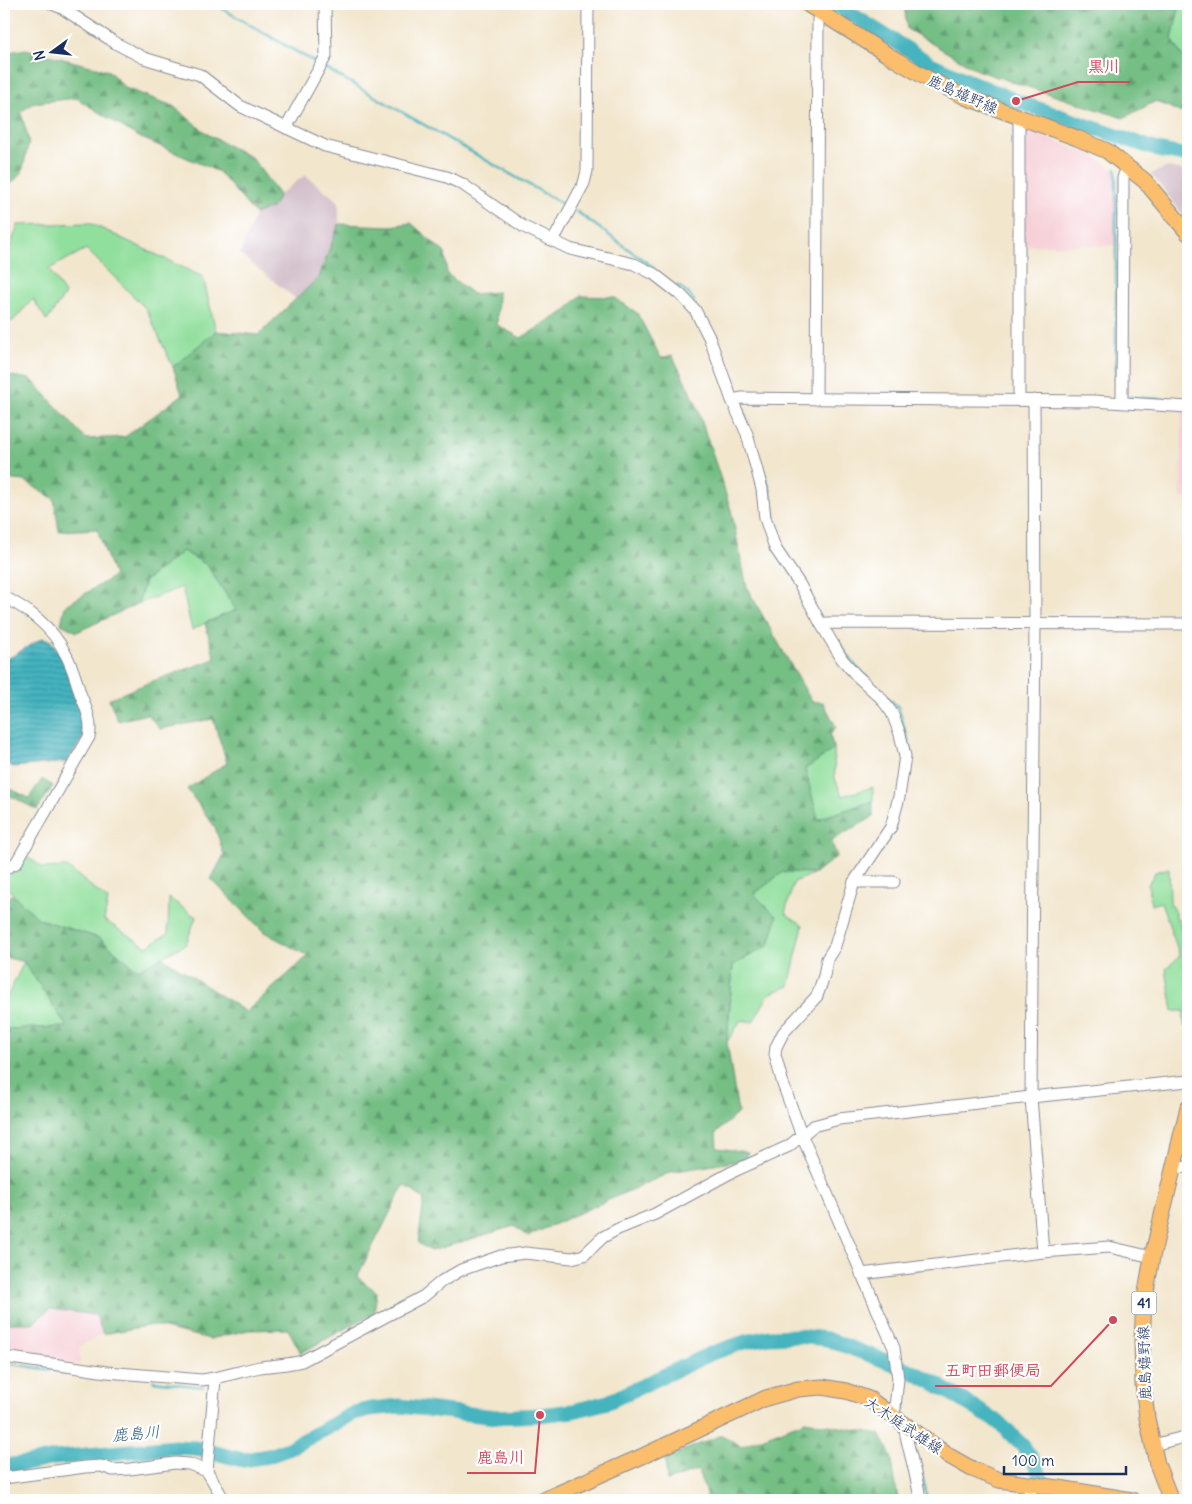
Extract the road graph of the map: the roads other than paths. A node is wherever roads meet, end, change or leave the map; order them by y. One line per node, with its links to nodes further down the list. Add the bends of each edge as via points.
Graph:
1 (52, 4): 7 (street, via 144,58 200,75 240,106)
2 (326, 4): 7 (street, via 326,56)
3 (588, 4): 10 (street, via 586,172 584,183)
4 (807, 4): 5 (main road, 鹿島嬉野線)
5 (822, 13): 6 (main road, 鹿島嬉野線, via 925,77); 11 (street, via 818,19)
6 (1019, 118): 8 (main road, 鹿島嬉野線, via 1077,138); 13 (street)
7 (286, 128): 10 (street, via 331,148 447,177 524,227)
8 (1127, 166): 9 (main road, 鹿島嬉野線, via 1145,181); 15 (street, via 1123,178)
9 (1188, 233)
10 (553, 241): 12 (street, via 570,249 634,264 654,274 681,295 694,310 708,337)
11 (816, 398): 12 (street); 13 (street)
12 (732, 400): 19 (street, via 748,434 762,488 765,518 775,548)
13 (1019, 400): 14 (street)
14 (1034, 400): 15 (street); 18 (street)
15 (1122, 402): 16 (street)
16 (1188, 407)
17 (4, 596): 21 (street, via 34,615 59,641 92,728 90,737 16,863)
18 (1034, 623): 19 (street); 20 (street); 25 (street)
19 (820, 624): 22 (street, via 842,658 892,713 905,756 891,827)
20 (1188, 624)
21 (4, 869)
22 (854, 882): 23 (street); 27 (street, via 817,996 783,1032 776,1047 783,1084)
23 (894, 882)
24 (1188, 1082): 25 (street)
25 (1031, 1097): 27 (street, via 839,1120 813,1126); 29 (street)
26 (1188, 1107): 28 (main road, 鹿島嬉野線 / 41)
27 (802, 1136): 31 (street); 33 (street, via 789,1146 603,1237 584,1255 572,1258 525,1253 501,1256 461,1270 424,1296 302,1361)
28 (1181, 1167): 30 (main road, 鹿島嬉野線 / 41)
29 (1043, 1252): 30 (street, via 1109,1246); 31 (street)
30 (1152, 1256): 36 (main road, 鹿島嬉野線 / 41, via 1142,1339 1143,1384)
31 (862, 1274): 34 (street, via 894,1348)
32 (4, 1357): 33 (street, via 107,1372)
33 (215, 1379): 37 (street)
34 (899, 1421): 39 (main road, 大木庭武雄線, via 972,1469 999,1480); 41 (main road, 大木庭武雄線, via 869,1399 846,1391 822,1387 798,1389 766,1398); 42 (street)
35 (1188, 1436): 36 (street)
36 (1153, 1445): 45 (main road, 鹿島嬉野線 / 41)
37 (207, 1469): 38 (street, via 175,1463 130,1470 85,1466); 40 (street)
38 (4, 1478)
39 (1027, 1483): 43 (street); 44 (main road, 大木庭武雄線)
40 (224, 1500)
41 (543, 1500)
42 (920, 1500)
43 (1033, 1500)
44 (1132, 1500)
45 (1171, 1500)

